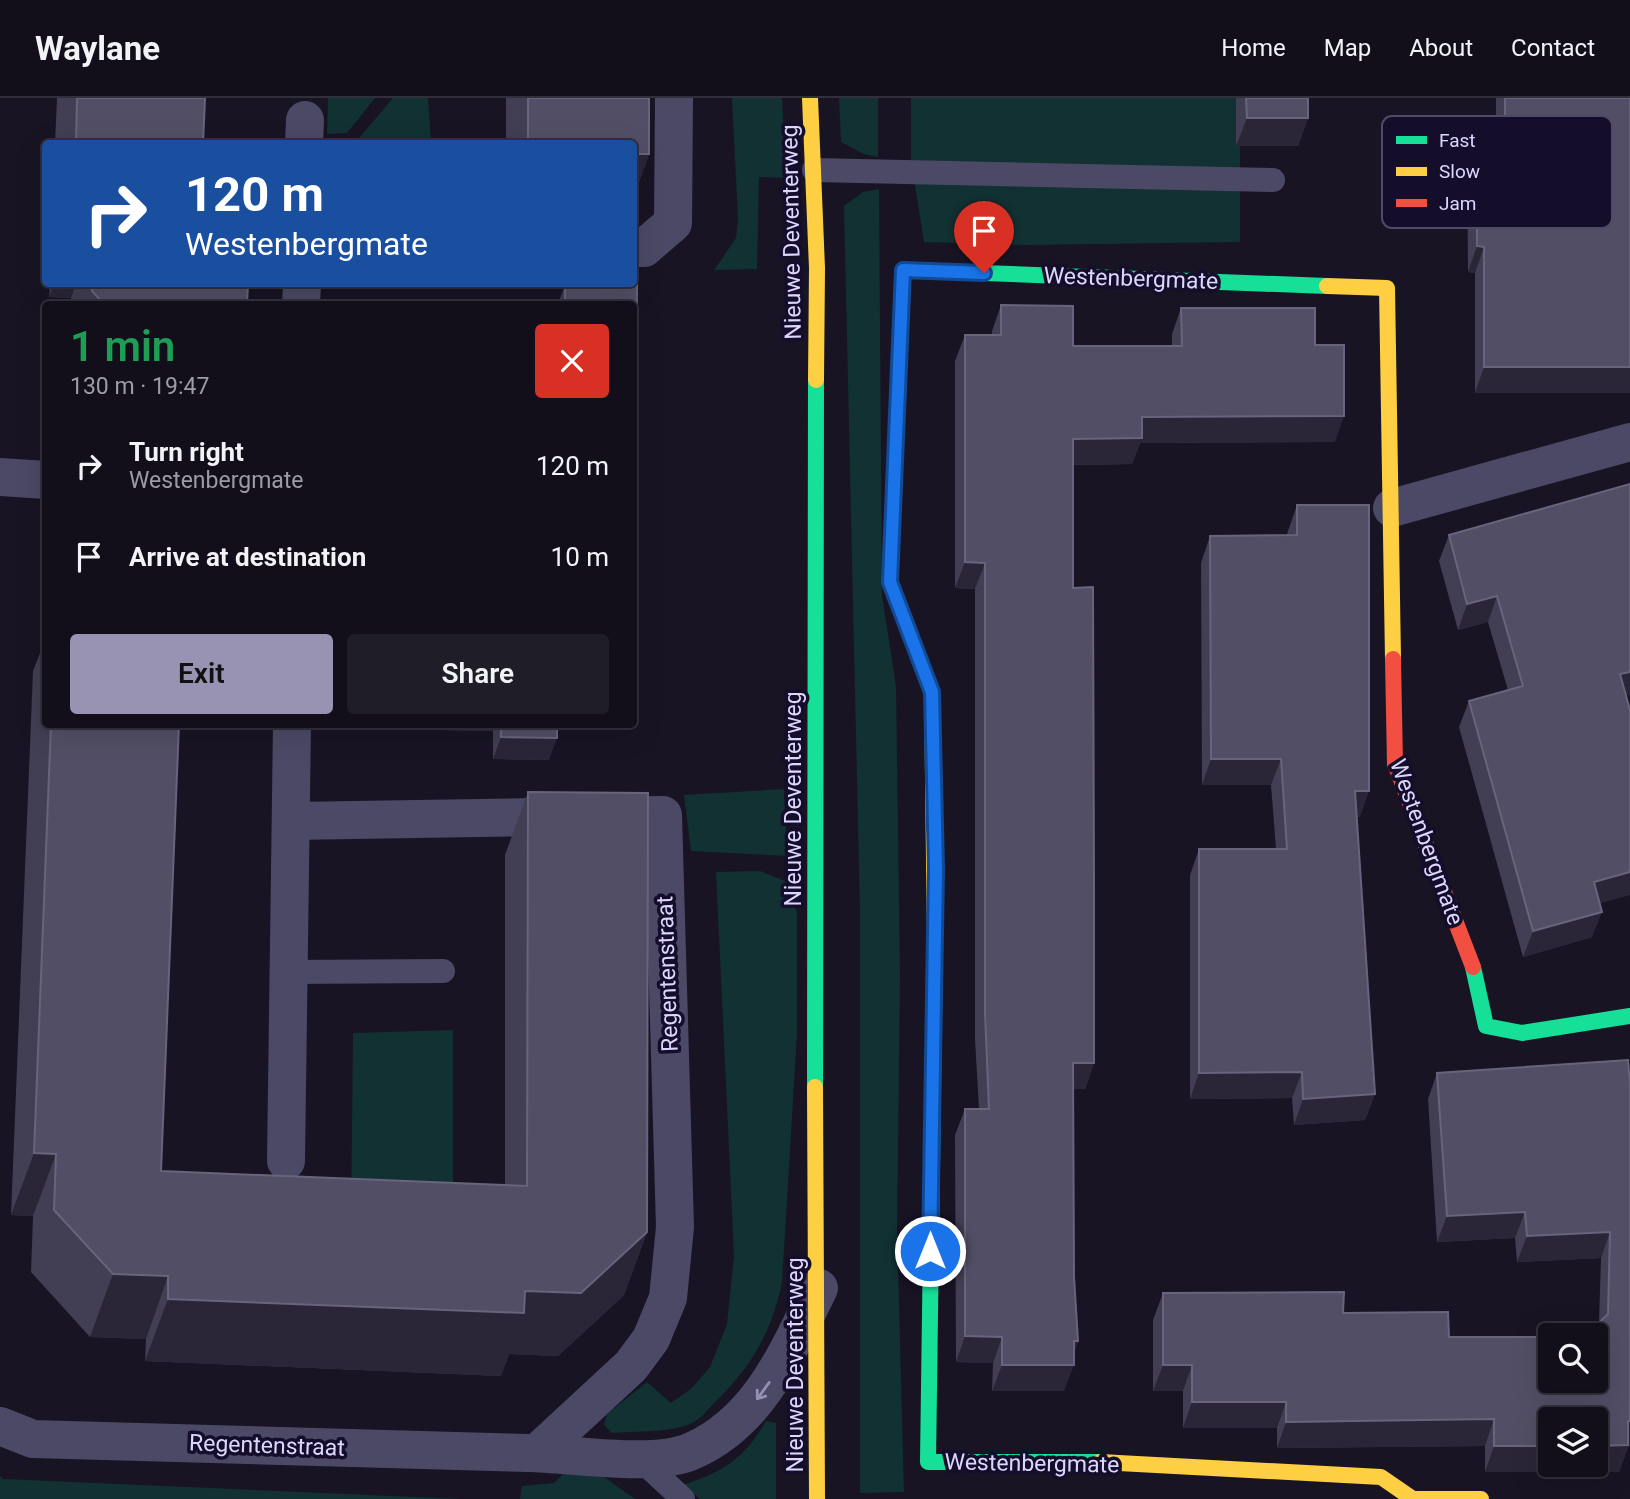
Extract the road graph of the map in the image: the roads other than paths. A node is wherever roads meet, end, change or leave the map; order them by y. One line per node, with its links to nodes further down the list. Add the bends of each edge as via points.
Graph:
1 (674, 98): 5 (street, via 673,223 644,248)
2 (810, 98): 3 (street, Nieuwe Deventerweg)
3 (814, 170): 4 (lane); 16 (street, Nieuwe Deventerweg)
4 (1273, 180)
5 (637, 248)
6 (1630, 442): 9 (street)
7 (0, 477): 8 (street)
8 (42, 480)
9 (1392, 508): 14 (street, Westenbergmate, via 1395,764 1476,975 1486,1026 1522,1033); 22 (street, Westenbergmate, via 1387,288 903,270 890,582 932,692 936,869 928,1462 1090,1462 1381,1477 1413,1499)
10 (292, 728): 11 (street)
11 (291, 821): 13 (street); 18 (street, Regentenstraat, via 663,815 675,1227 668,1298 651,1339 631,1366)
12 (443, 971): 13 (lane)
13 (288, 972): 15 (street)
14 (1630, 1016)
15 (286, 1161)
16 (818, 1288): 19 (street, Regentenstraat, one-way to 19, via 778,1370 744,1418 691,1452); 21 (street, Nieuwe Deventerweg)
17 (0, 1426): 18 (street, Regentenstraat, via 33,1439)
18 (537, 1453): 19 (street, Regentenstraat)
19 (640, 1459): 20 (lane)
20 (684, 1499)
21 (817, 1499)
22 (1480, 1499)

